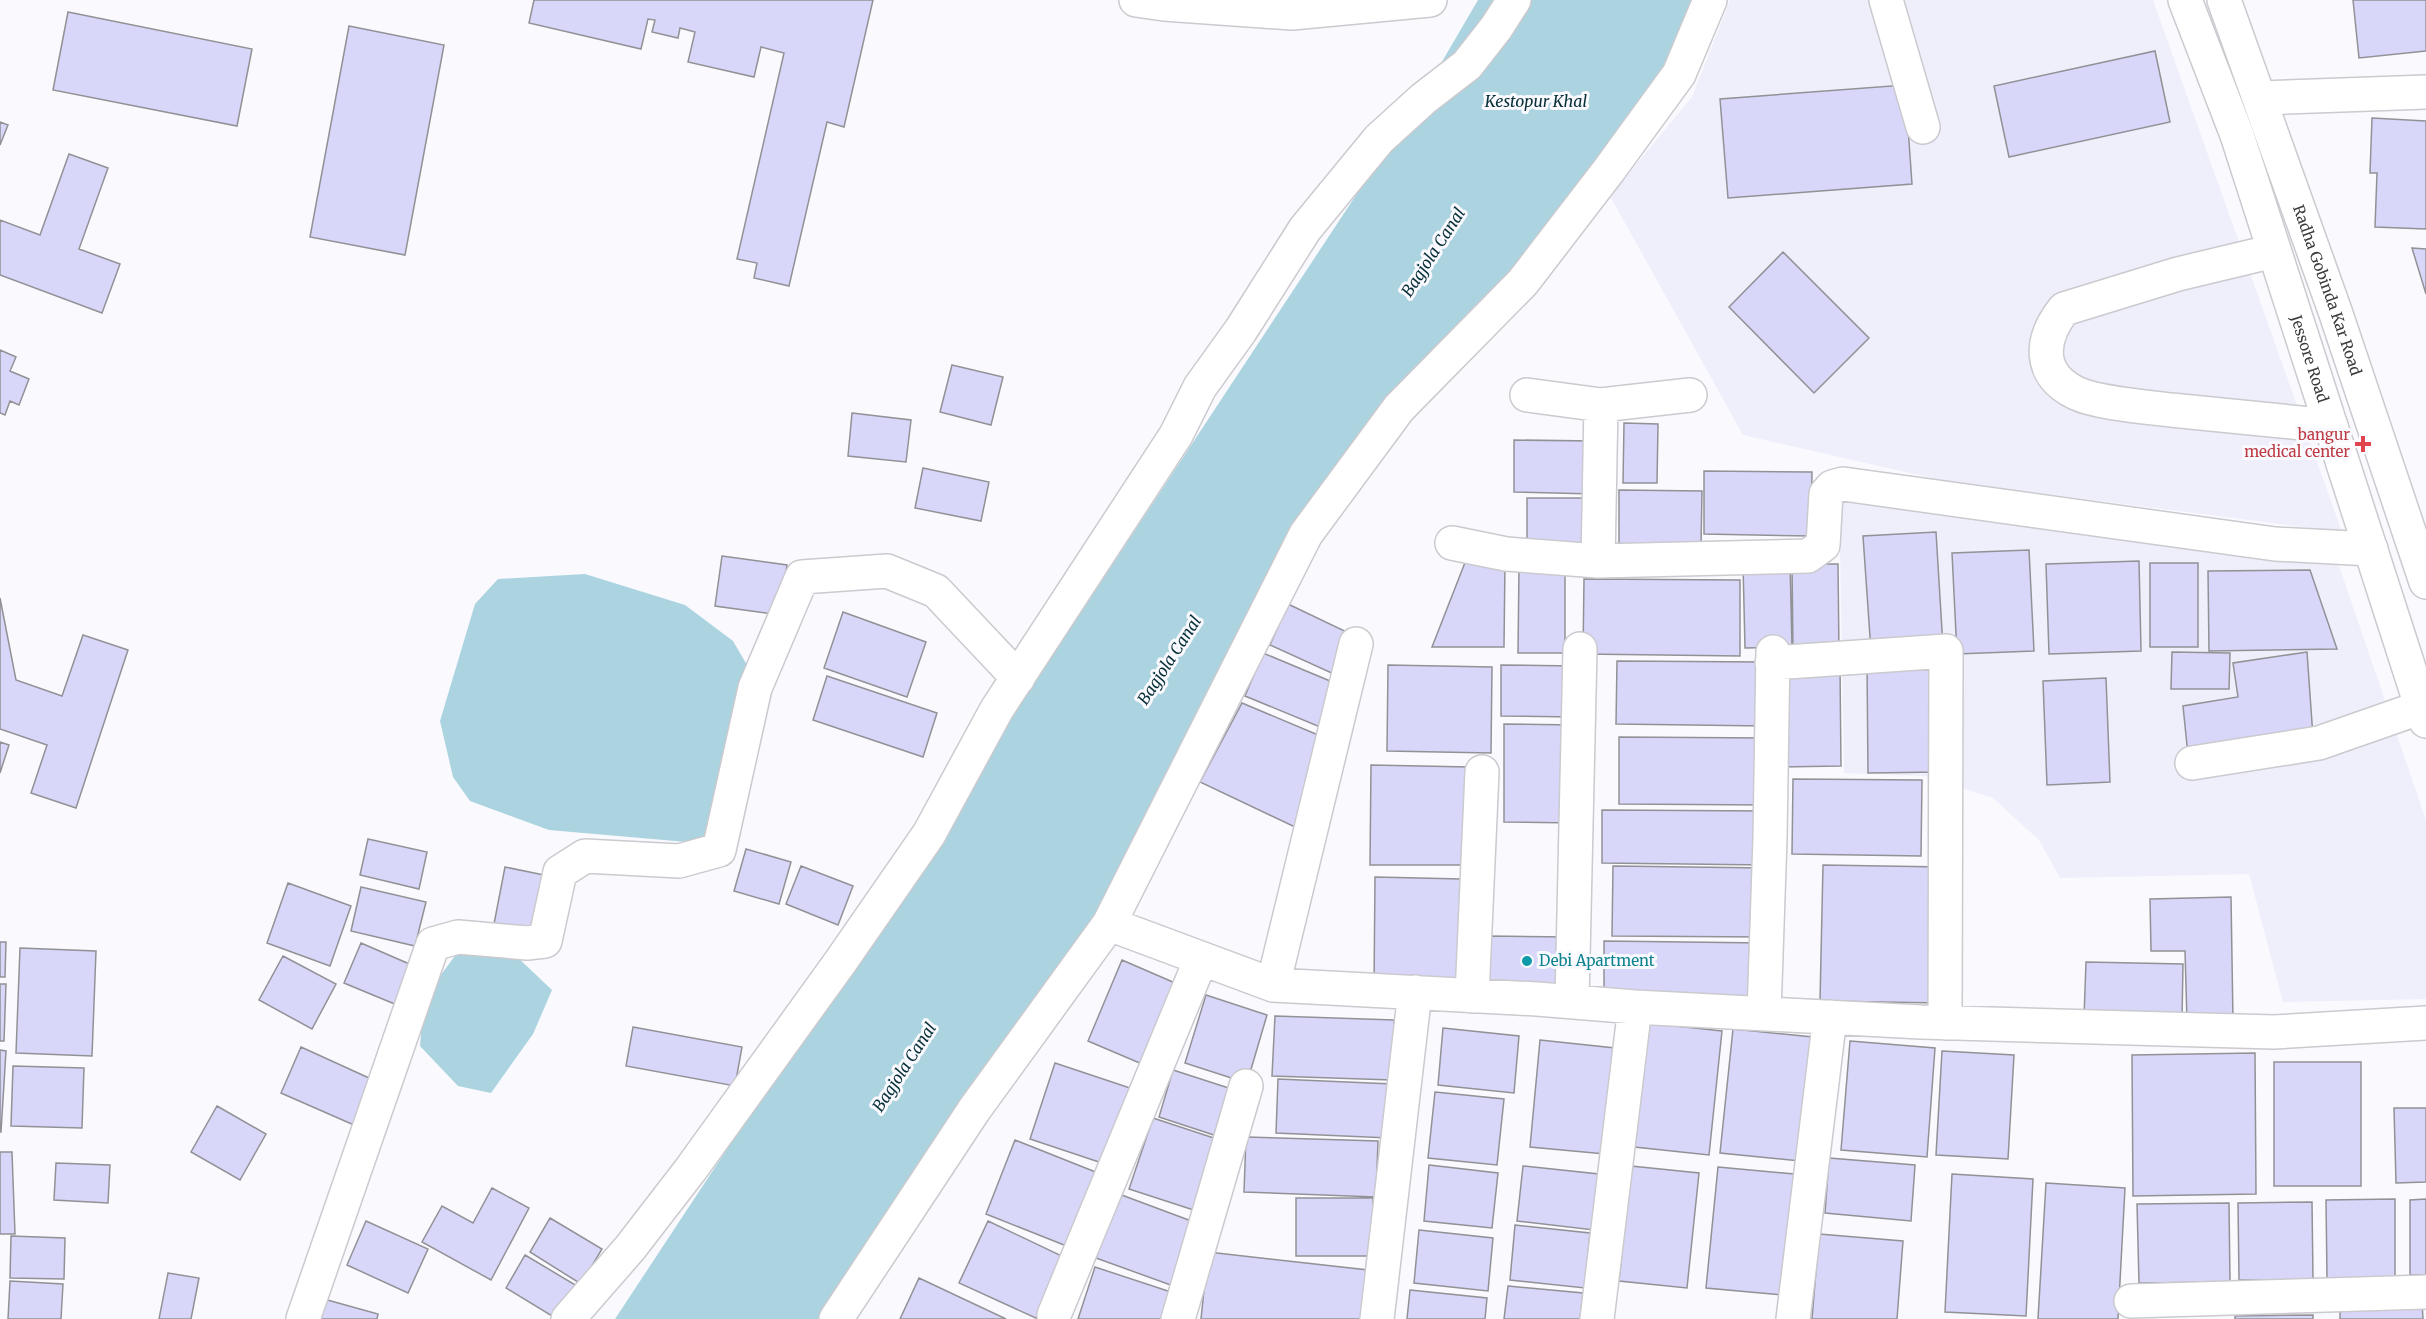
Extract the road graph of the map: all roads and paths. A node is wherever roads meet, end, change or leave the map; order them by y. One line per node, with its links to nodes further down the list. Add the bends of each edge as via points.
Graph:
1 (1136, 0): 2 (street, via 1292,13)
2 (1430, 0)
3 (1514, 0): 22 (street, via 1467,65 1379,139 1305,229 1200,387 1176,435)
4 (1710, 0): 26 (street, via 1679,74 1609,170 1523,282 1399,408 1306,534)
5 (1886, 0): 10 (street)
6 (2185, 0): 11 (street, Jessore Road, via 2237,135)
7 (2224, 0): 9 (street, Radha Gobinda Kar Road)
8 (2426, 92): 9 (street)
9 (2260, 98): 19 (street, Radha Gobinda Kar Road)
10 (1923, 127)
11 (2274, 251): 15 (street, Jessore Road); 15 (street, via 2149,282 2064,309 2046,341 2050,369 2077,394 2143,407)
12 (1527, 394): 14 (street)
13 (1690, 395): 14 (street)
14 (1601, 405): 18 (street)
15 (2331, 426): 17 (street, Jessore Road)
16 (1452, 543): 18 (street, via 1506,554)
17 (2371, 549): 18 (street, via 2275,544 1843,484 1826,494 1823,545 1808,556); 23 (street, Jessore Road)
18 (1599, 561)
19 (2426, 582)
20 (1356, 644): 28 (street)
21 (1580, 649): 31 (street)
22 (1018, 678): 41 (street, via 936,591 887,571 802,577 755,688 718,850 680,861 585,856 560,872 545,941 458,937 433,944); 42 (street, via 929,834 841,961 691,1169)
23 (2424, 714): 24 (street, via 2319,743)
24 (2192, 764)
25 (1482, 772): 30 (street)
26 (1109, 924): 27 (street); 43 (street, via 974,1110)
27 (1201, 959): 28 (street); 40 (street)
28 (1273, 985): 29 (street)
29 (1415, 992): 30 (street); 45 (street)
30 (1472, 996): 31 (street)
31 (1572, 1001): 32 (street)
32 (1635, 1007): 33 (street); 46 (street)
33 (1764, 1012): 34 (street); 35 (street, via 1772,658 1946,651)
34 (1830, 1017): 35 (street); 47 (street)
35 (1945, 1023): 36 (street, via 2274,1032)
36 (2426, 1023)
37 (1246, 1086): 44 (street)
38 (2426, 1292): 39 (street)
39 (2131, 1301)
40 (1054, 1315)
41 (303, 1319)
42 (568, 1319)
43 (836, 1319)
44 (1178, 1319)
45 (1377, 1319)
46 (1598, 1319)
47 (1793, 1319)

